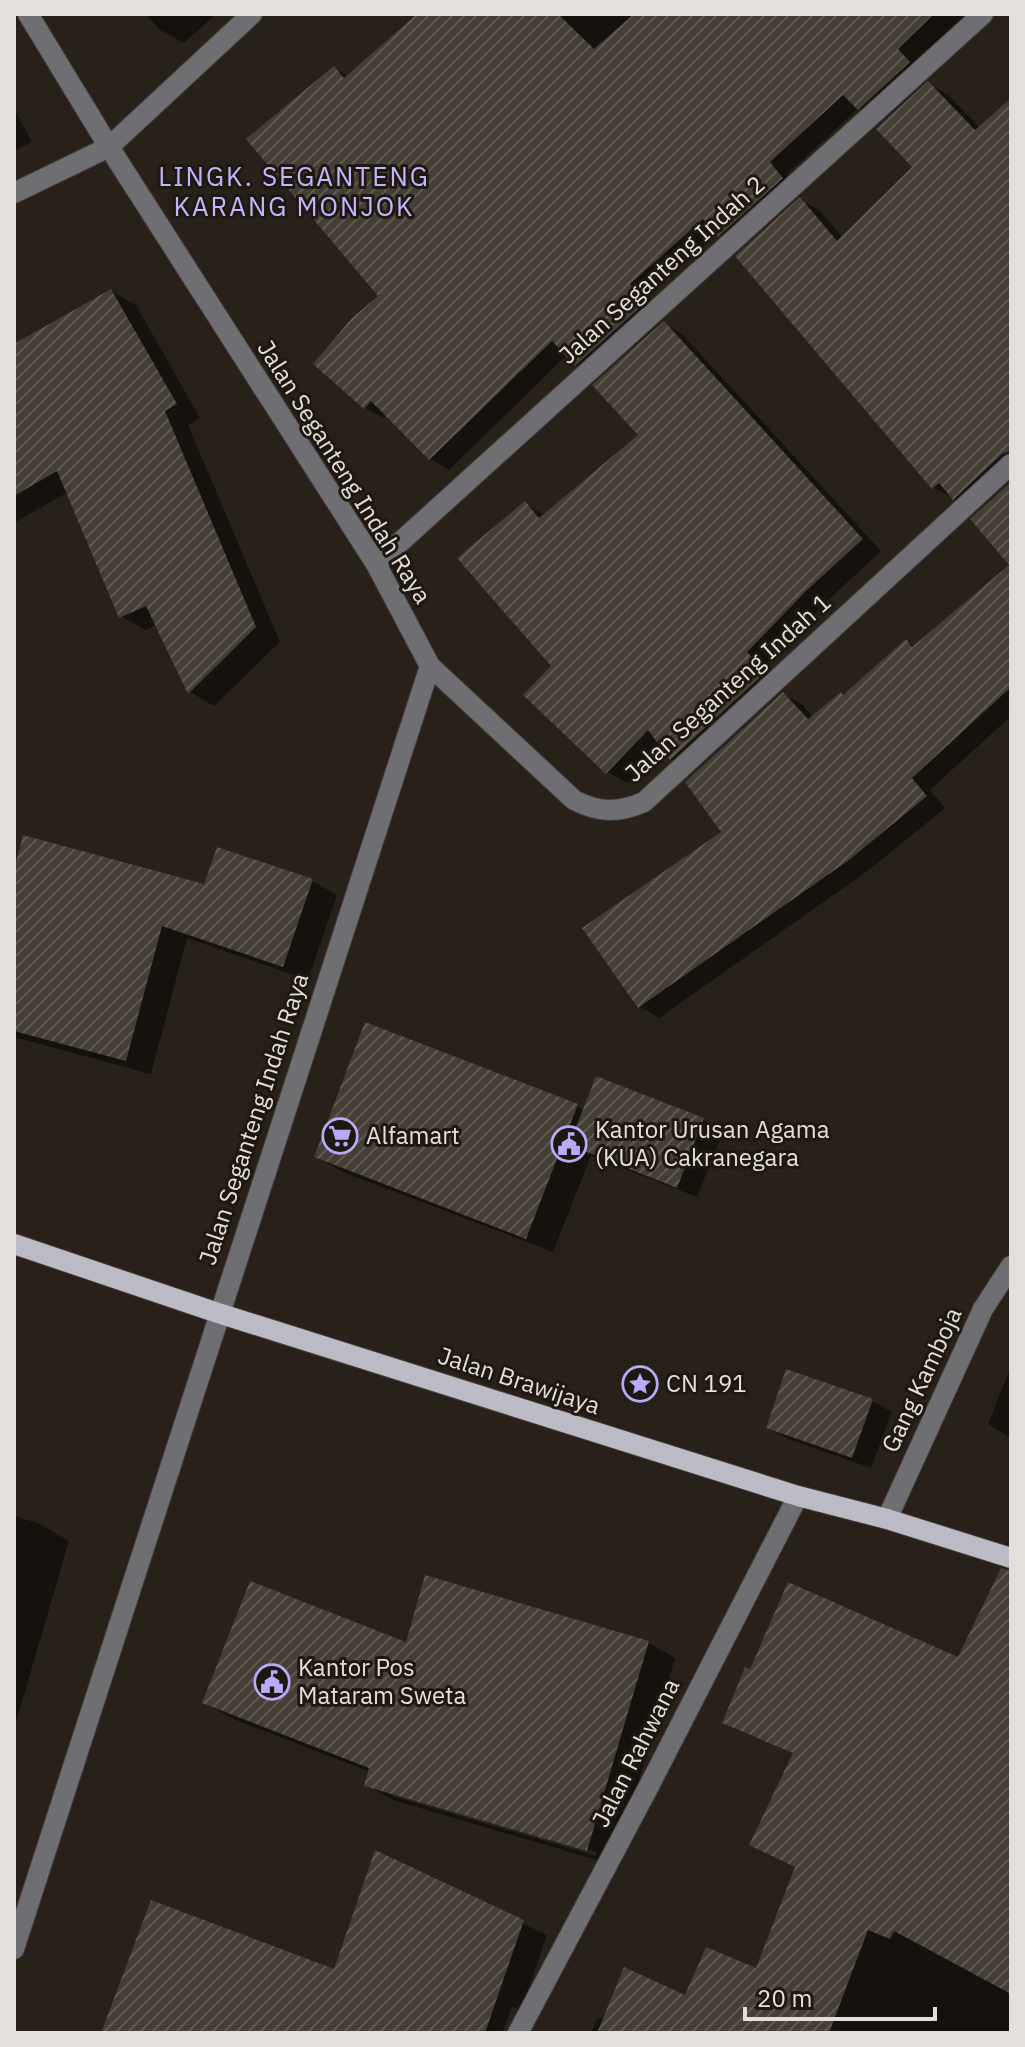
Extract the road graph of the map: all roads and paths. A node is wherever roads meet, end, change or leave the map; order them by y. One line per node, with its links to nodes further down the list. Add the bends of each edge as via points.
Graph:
1 (28, 14): 4 (street, Jalan Seganteng Indah Raya)
2 (252, 14): 4 (street)
3 (983, 14): 7 (street, Jalan Seganteng Indah 2)
4 (109, 147): 5 (street); 7 (street, Jalan Seganteng Indah Raya)
5 (14, 193)
6 (1011, 464): 8 (street, Jalan Seganteng Indah 1, via 634,807 603,811 574,800)
7 (376, 564): 8 (street, Jalan Seganteng Indah Raya)
8 (430, 666): 11 (street, Jalan Seganteng Indah Raya)
9 (14, 1245): 11 (main road, Jalan Brawijaya)
10 (1011, 1266): 13 (street, Gang Kamboja, via 983,1309)
11 (218, 1313): 12 (main road, Jalan Brawijaya); 15 (street, Jalan Seganteng Indah Raya)
12 (798, 1496): 13 (main road, Jalan Brawijaya); 16 (street, Jalan Rahwana)
13 (887, 1519): 14 (main road, Jalan Brawijaya)
14 (1011, 1558)
15 (14, 1949)
16 (518, 2033)

